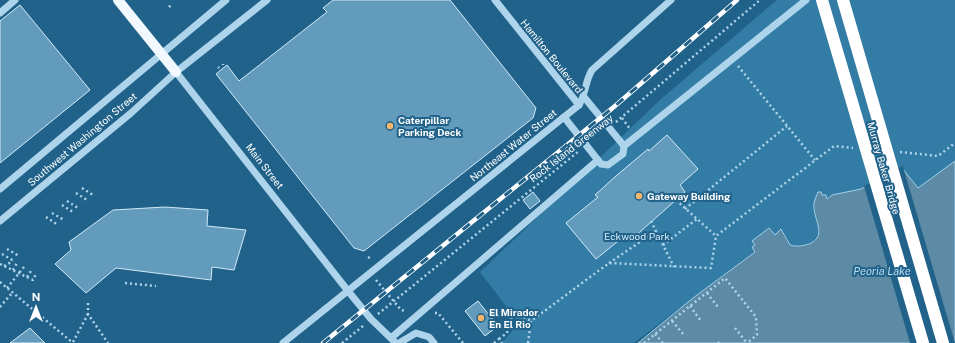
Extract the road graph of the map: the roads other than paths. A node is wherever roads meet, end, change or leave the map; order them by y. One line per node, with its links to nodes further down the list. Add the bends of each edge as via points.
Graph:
1 (15, 0): 10 (street)
2 (118, 0): 11 (main road, Main Street)
3 (226, 0): 11 (street, Southwest Washington Street)
4 (267, 0): 12 (street, Southwest Washington Street)
5 (495, 0): 14 (street, Hamilton Boulevard)
6 (671, 0): 13 (street, Northeast Water Street, via 592,70 585,83)
7 (806, 0): 16 (street)
8 (822, 0): 24 (highway, Murray Baker Bridge, bridge)
9 (843, 0): 25 (highway, Murray Baker Bridge, bridge)
10 (0, 13)
11 (162, 54): 12 (main road, Main Street); 18 (street, Southwest Washington Street)
12 (176, 72): 19 (street, Southwest Washington Street, via 131,113); 20 (street, Main Street)
13 (584, 97): 14 (street, Northeast Water Street); 16 (street)
14 (579, 105): 15 (street, Northeast Water Street)
15 (564, 117): 17 (street); 20 (street, Northeast Water Street)
16 (624, 146): 17 (street, via 623,154 608,165)
17 (598, 160): 21 (street)
18 (0, 189)
19 (0, 221)
20 (348, 291): 21 (street, Main Street, via 371,319); 22 (street, Northeast Water Street)
21 (395, 341): 23 (street, via 416,333 429,337)
22 (283, 343)
23 (434, 343)
24 (923, 343)
25 (943, 343)

